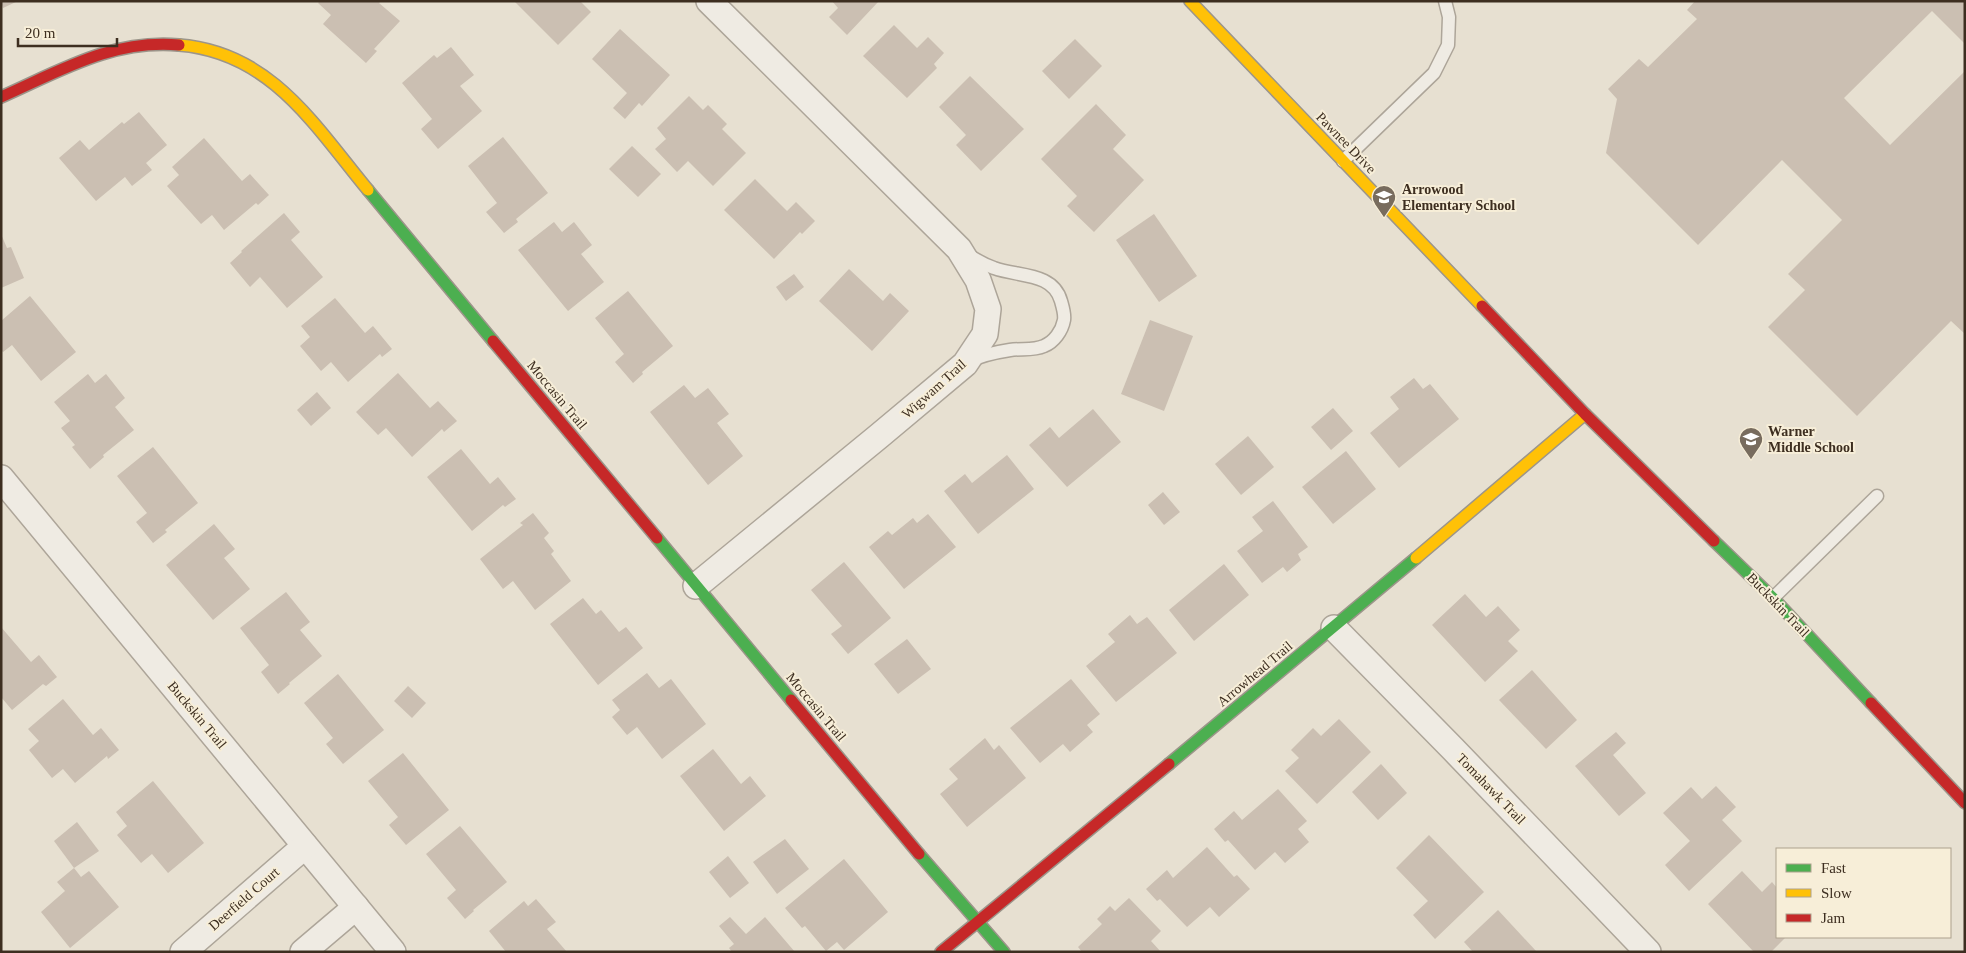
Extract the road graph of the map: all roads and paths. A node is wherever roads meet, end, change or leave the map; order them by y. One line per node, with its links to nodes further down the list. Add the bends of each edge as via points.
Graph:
1 (709, 1): 6 (street, Wigwam Trail)
2 (1190, 1): 5 (street, Pawnee Drive)
3 (1445, 1): 5 (lane, via 1449,17 1448,45 1434,73)
4 (1, 97): 11 (street, Moccasin Trail, via 101,54 146,44 209,49 238,60 270,79 295,102)
5 (1342, 161): 8 (street, Pawnee Drive)
6 (959, 249): 7 (street, Wigwam Trail, via 978,280 988,309 984,334); 7 (lane, via 995,268 1046,281 1059,294 1065,314 1060,331 1045,346 995,353)
7 (965, 364): 11 (street, Wigwam Trail)
8 (1585, 414): 12 (street, Buckskin Trail); 13 (street, Arrowhead Trail)
9 (1, 478): 15 (street, Buckskin Trail)
10 (1878, 496): 12 (lane)
11 (696, 586): 17 (street, Moccasin Trail)
12 (1773, 598): 14 (street, Buckskin Trail)
13 (1334, 628): 17 (street, Arrowhead Trail); 23 (street, Tomahawk Trail)
14 (1965, 802)
15 (305, 846): 16 (street, Buckskin Trail); 18 (street, Deerfield Court)
16 (356, 907): 19 (street); 20 (street, Buckskin Trail)
17 (977, 922): 21 (street, Arrowhead Trail); 22 (street, Moccasin Trail)
18 (183, 952)
19 (304, 952)
20 (393, 952)
21 (941, 952)
22 (1004, 952)
23 (1648, 952)

